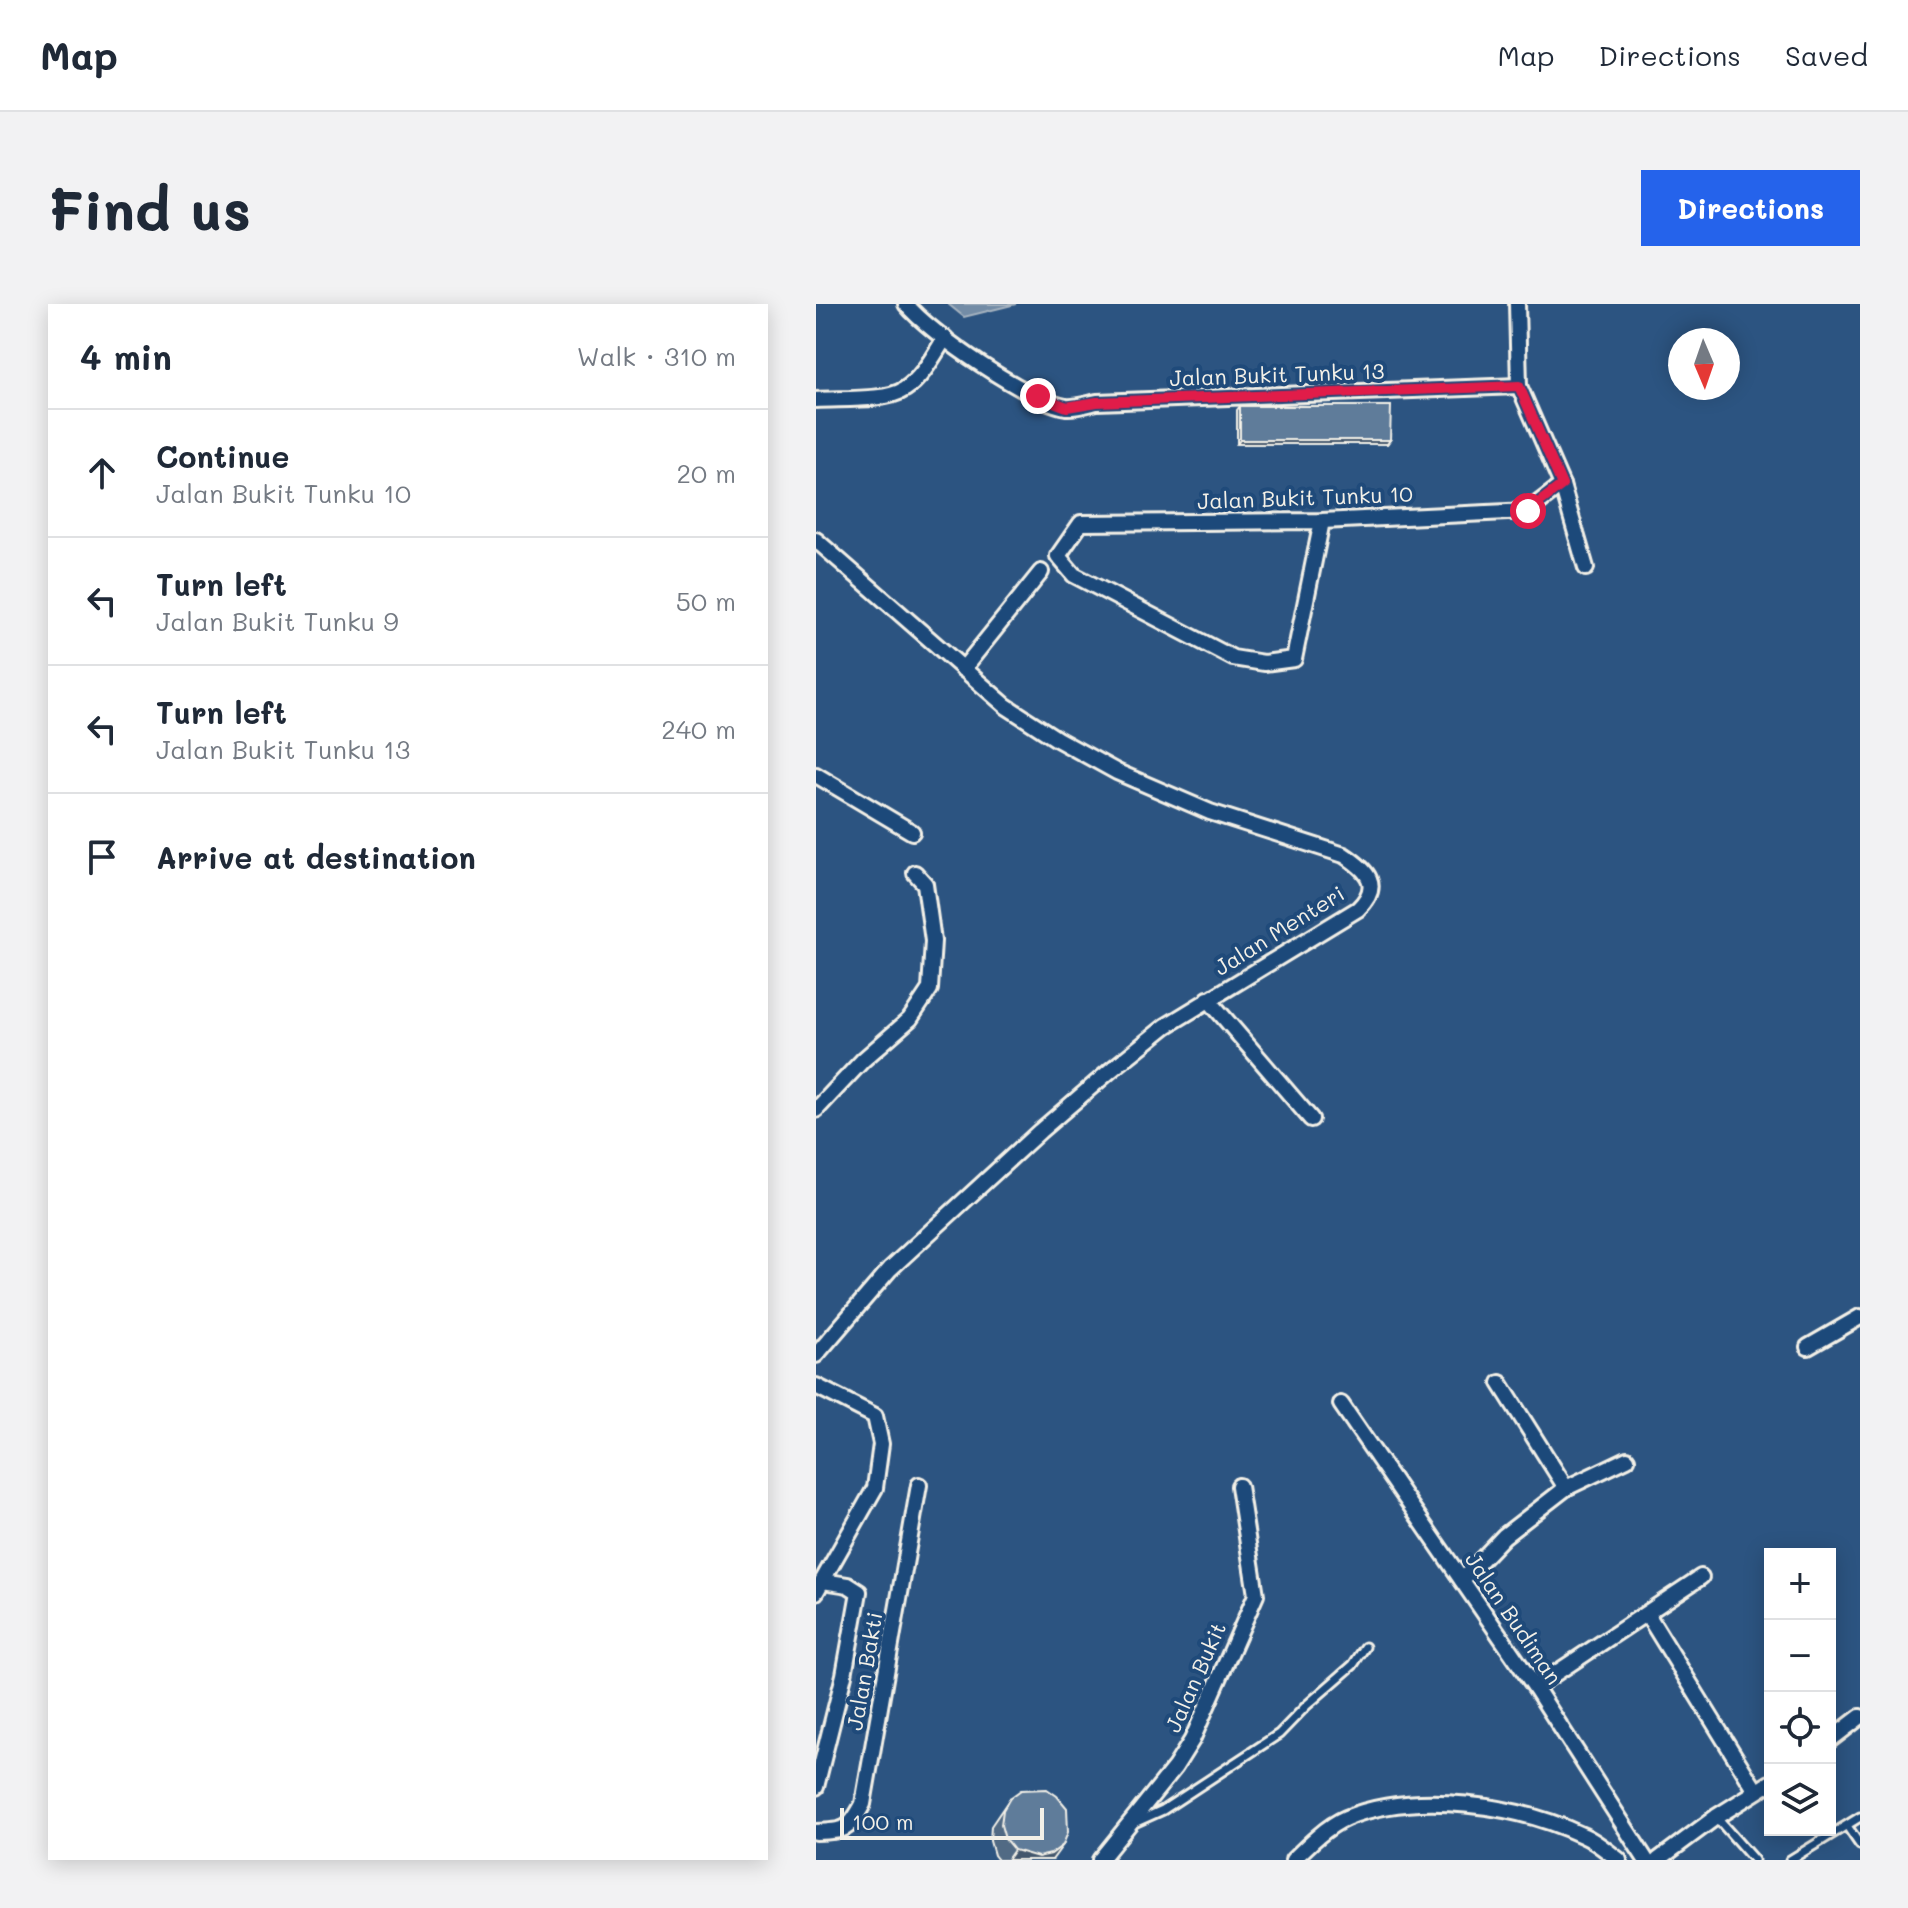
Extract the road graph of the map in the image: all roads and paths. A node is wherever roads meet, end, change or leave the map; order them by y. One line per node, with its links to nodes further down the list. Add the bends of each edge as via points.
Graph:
1 (906, 304): 3 (street, Jalan Bukit Tunku 13)
2 (1517, 304): 4 (street)
3 (945, 338): 4 (street, Jalan Bukit Tunku 13, via 1003,377 1067,407); 5 (street, via 905,389 887,396)
4 (1519, 386): 6 (street)
5 (816, 400)
6 (1562, 485): 7 (street, Jalan Bukit Tunku 10, via 1528,511); 9 (street)
7 (1322, 521): 7 (street, Jalan Bukit Tunku 10, via 1294,659 1264,663 1233,658 1074,575 1058,556 1081,523)
8 (816, 540): 11 (street, Jalan Menteri)
9 (1586, 568)
10 (1041, 572): 11 (street)
11 (963, 669): 15 (street, Jalan Menteri, via 1006,706 1117,772 1210,812 1332,850 1363,867 1371,889 1358,909)
12 (816, 775): 13 (street)
13 (912, 832)
14 (915, 873): 16 (street, via 925,884 933,941 930,989 910,1019)
15 (1208, 999): 17 (street); 20 (street, Jalan Menteri, via 1166,1026 1040,1131 890,1269)
16 (816, 1110)
17 (1311, 1119)
18 (1860, 1317): 19 (street)
19 (1808, 1347)
20 (816, 1355)
21 (1500, 1383): 27 (street)
22 (816, 1386): 30 (street, Jalan Bakti, via 875,1416 881,1444 875,1488)
23 (1341, 1404): 29 (street, Jalan Budiman)
24 (1627, 1459): 27 (street)
25 (919, 1485): 43 (street, Jalan Bakti, via 863,1804 851,1826)
26 (1239, 1486): 42 (street, Jalan Bukit, via 1256,1595 1192,1740)
27 (1566, 1488): 29 (street, via 1504,1536)
28 (1701, 1577): 31 (street)
29 (1462, 1580): 33 (street, Jalan Budiman)
30 (819, 1586): 37 (street, Jalan Bakti, via 848,1585 859,1592)
31 (1647, 1614): 33 (street); 38 (street)
32 (1365, 1647): 42 (lane, via 1353,1665 1279,1734 1163,1810)
33 (1535, 1687): 48 (street, Jalan Budiman)
34 (1860, 1717): 35 (street)
35 (1836, 1735)
36 (1764, 1786): 38 (street)
37 (816, 1787)
38 (1756, 1791): 39 (street)
39 (1716, 1817): 49 (street); 50 (lane)
40 (1860, 1817): 41 (lane)
41 (1847, 1826): 44 (lane); 51 (lane)
42 (1125, 1828): 45 (street, Jalan Bukit)
43 (816, 1832)
44 (1860, 1845)
45 (1100, 1860)
46 (1293, 1860): 47 (street, via 1342,1819 1390,1804 1471,1805 1530,1816 1586,1836)
47 (1619, 1860)
48 (1646, 1860)
49 (1658, 1860)
50 (1754, 1860)
51 (1790, 1860)

